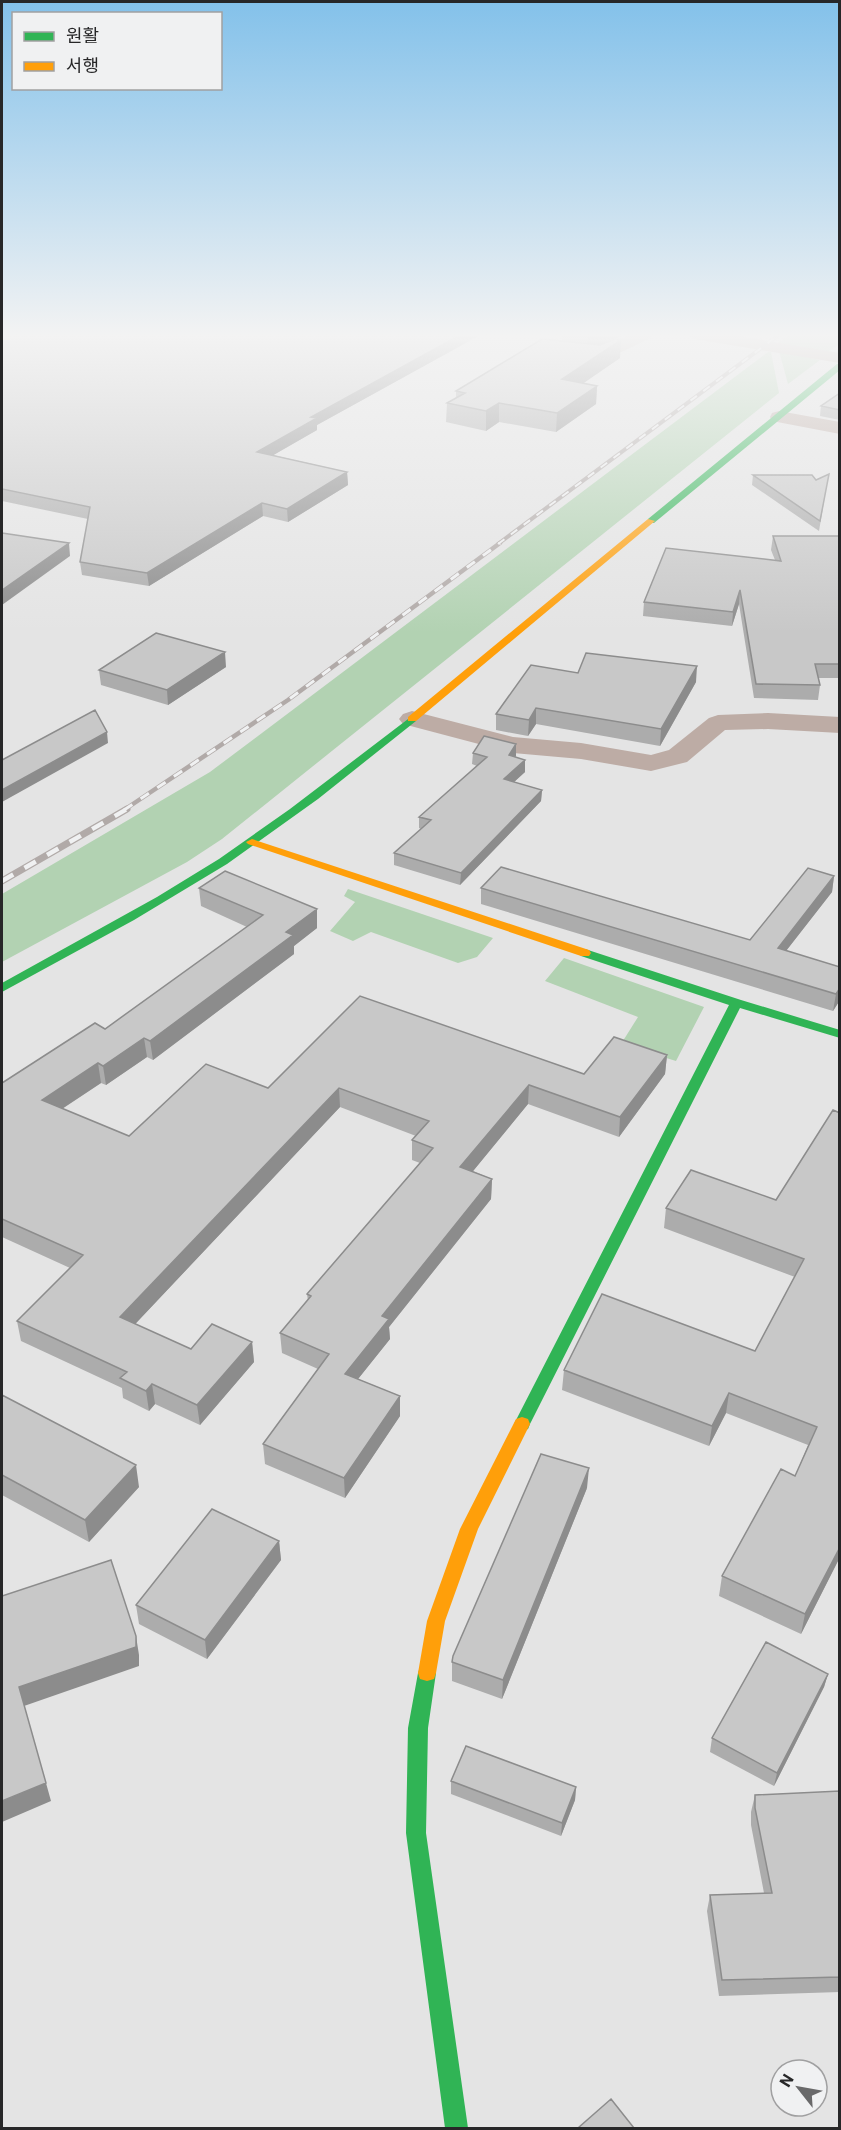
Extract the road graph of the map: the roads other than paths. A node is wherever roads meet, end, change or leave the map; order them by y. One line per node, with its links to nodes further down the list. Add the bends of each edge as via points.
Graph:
1 (759, 433): 2 (street)
2 (412, 719): 3 (street, via 513,745 651,763 678,756 718,723); 4 (street)
3 (840, 725)
4 (252, 842): 5 (street); 6 (street)
5 (2, 988)
6 (736, 1003): 7 (street); 8 (street, via 469,1529 436,1621 418,1728 416,1833)
7 (840, 1034)
8 (457, 2128)

